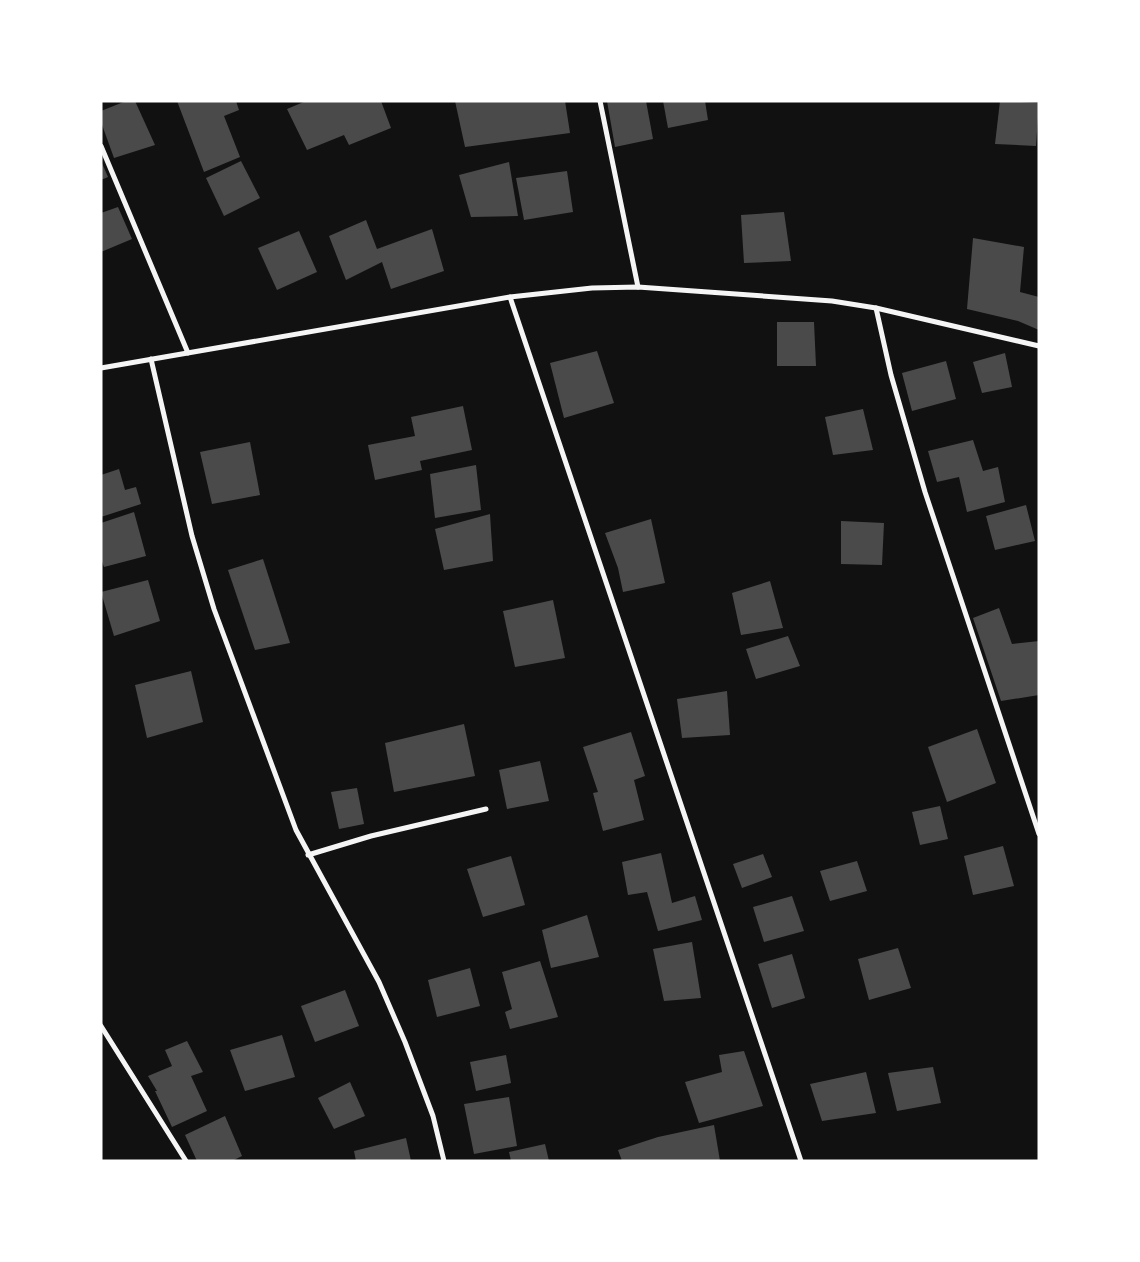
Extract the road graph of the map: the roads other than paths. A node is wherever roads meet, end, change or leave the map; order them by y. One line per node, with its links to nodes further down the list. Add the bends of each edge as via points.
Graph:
1 (600, 101): 3 (street)
2 (101, 146): 7 (street)
3 (638, 287): 4 (street); 5 (street, via 832,301)
4 (510, 296): 7 (street); 16 (street)
5 (876, 308): 6 (street); 11 (street, via 890,375 925,492)
6 (1039, 346)
7 (188, 353): 8 (street)
8 (151, 359): 9 (street); 12 (street, via 192,536 214,609)
9 (101, 368)
10 (486, 809): 12 (street, via 371,836)
11 (1039, 834)
12 (308, 855): 15 (street, via 379,982 432,1116)
13 (101, 1026): 14 (street)
14 (186, 1161)
15 (444, 1161)
16 (801, 1161)

